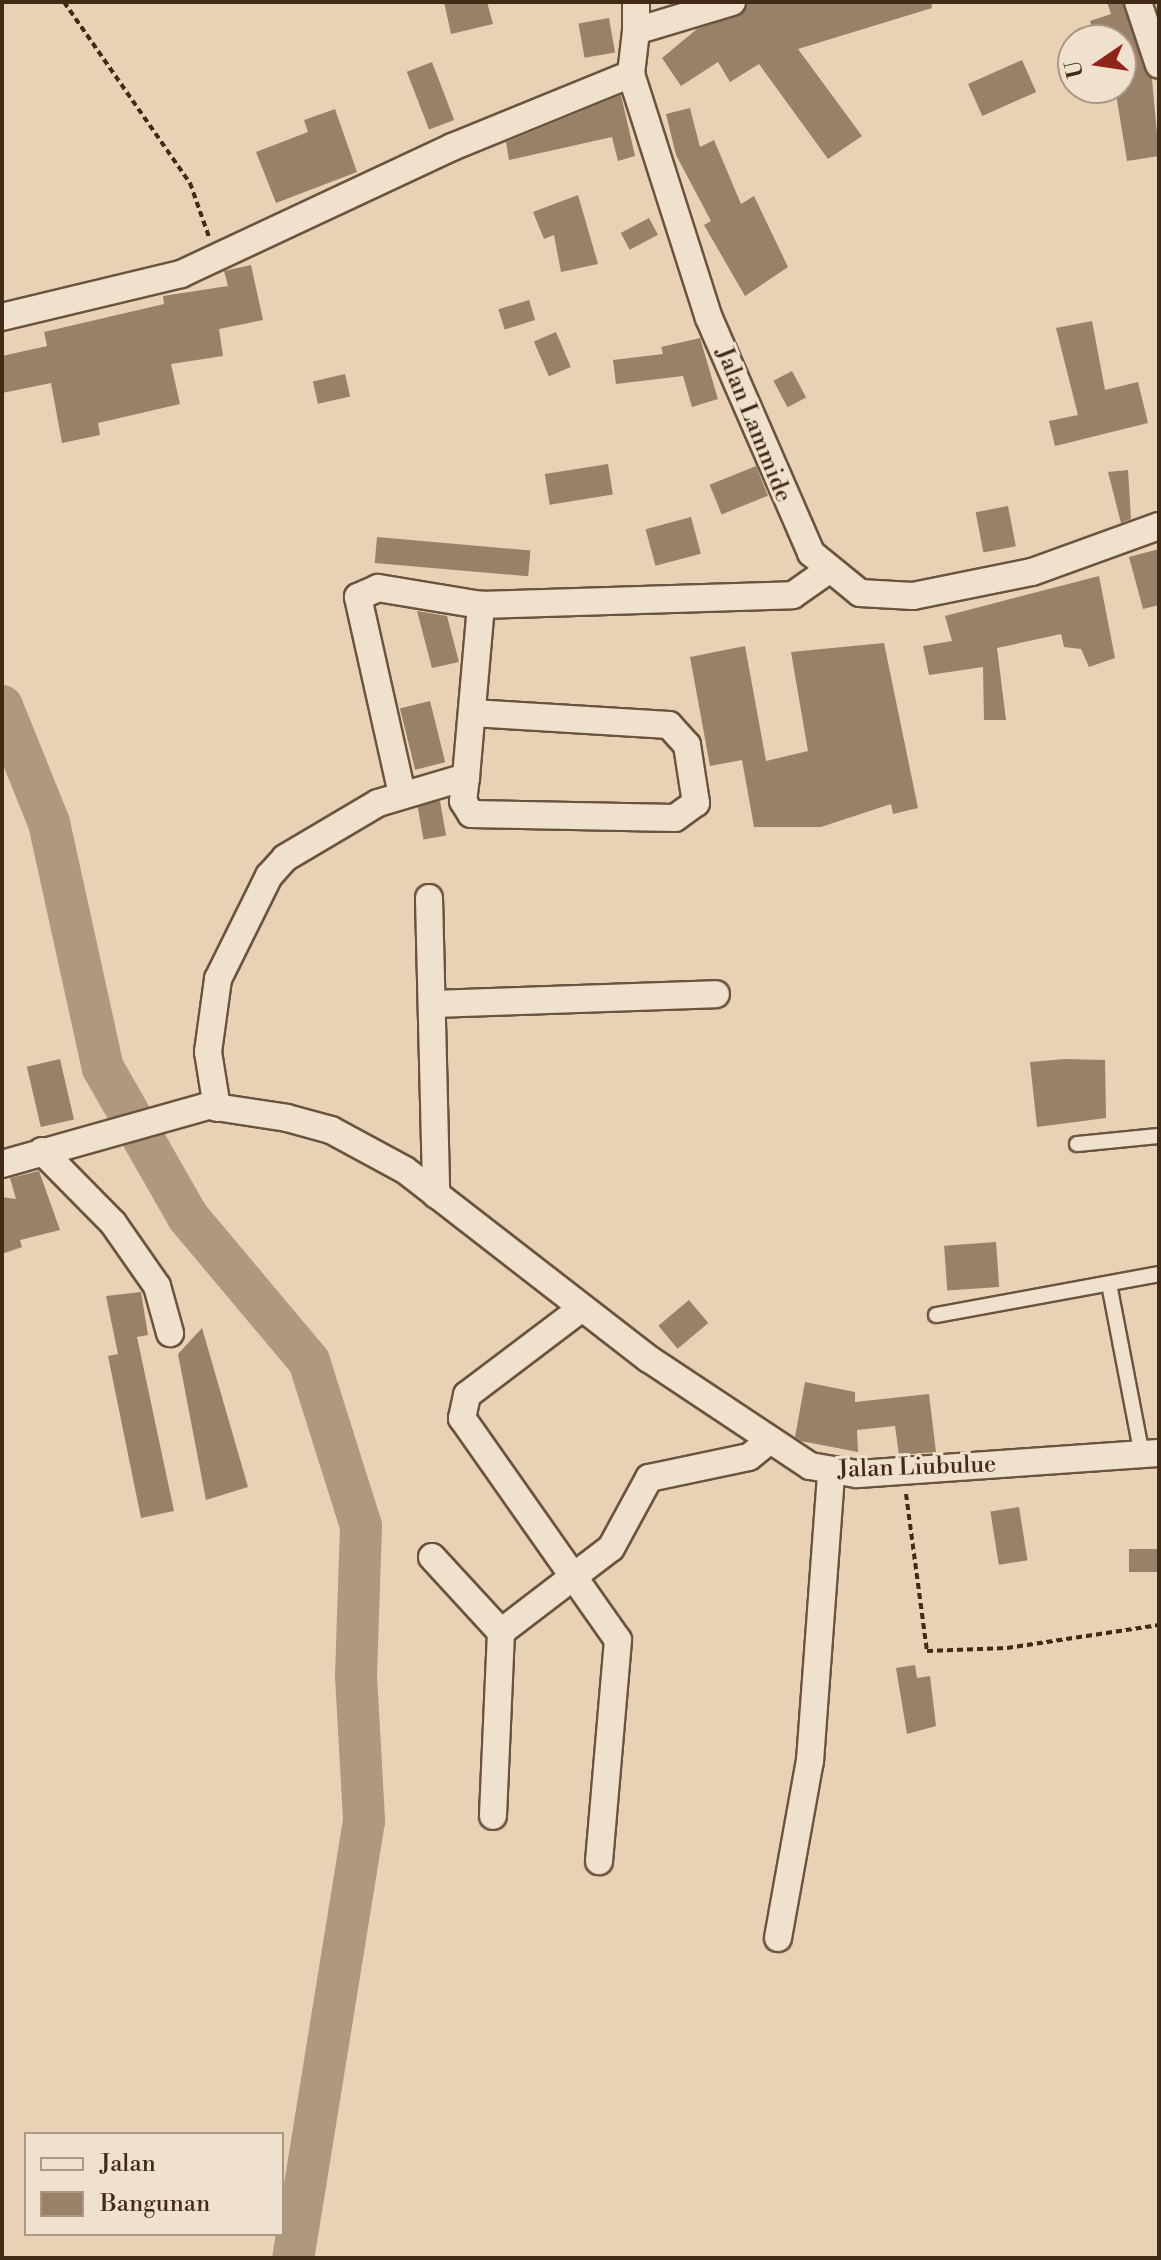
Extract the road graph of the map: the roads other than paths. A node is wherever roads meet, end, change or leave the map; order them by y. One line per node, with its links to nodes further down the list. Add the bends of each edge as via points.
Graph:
1 (636, 2): 4 (street, Jalan Lammide)
2 (732, 2): 4 (street)
3 (1138, 2): 5 (street)
4 (636, 31): 6 (street, Jalan Lammide)
5 (1159, 65)
6 (631, 74): 7 (street, via 452,147 216,258 128,290); 9 (street, Jalan Lammide, via 709,318 795,528)
7 (2, 317)
8 (1159, 526): 9 (street, Jalan Lammide, via 1032,572 913,596 860,593)
9 (827, 571): 10 (street, via 793,595)
10 (481, 605): 11 (street); 13 (street, via 378,588 358,597)
11 (472, 713): 12 (street); 12 (street, via 669,725 687,745 696,803 675,818 471,814 463,801)
12 (466, 777): 13 (street)
13 (402, 794): 17 (street, via 285,858 246,914 225,958 211,1016)
14 (429, 898): 16 (street)
15 (716, 994): 16 (street)
16 (432, 1004): 22 (street)
17 (217, 1108): 20 (street); 22 (street, Jalan Liubulue, via 331,1130)
18 (1159, 1136): 19 (lane)
19 (1077, 1144)
20 (42, 1151): 21 (street); 27 (street, via 113,1223 148,1273)
21 (2, 1164)
22 (436, 1195): 25 (street, Jalan Liubulue)
23 (1159, 1274): 24 (lane, via 1140,1274)
24 (1110, 1289): 26 (lane); 29 (lane)
25 (582, 1308): 28 (street, Jalan Liubulue); 32 (street, via 467,1395 462,1418)
26 (936, 1315)
27 (170, 1333)
28 (770, 1440): 30 (street, Jalan Liubulue); 32 (street, via 749,1457 649,1478 611,1548)
29 (1150, 1454): 30 (street, Jalan Liubulue, via 903,1472)
30 (831, 1472): 36 (street, via 810,1761)
31 (432, 1557): 33 (street)
32 (578, 1575): 33 (street); 35 (street, via 618,1640)
33 (501, 1632): 34 (street)
34 (493, 1816)
35 (599, 1861)
36 (778, 1938)

